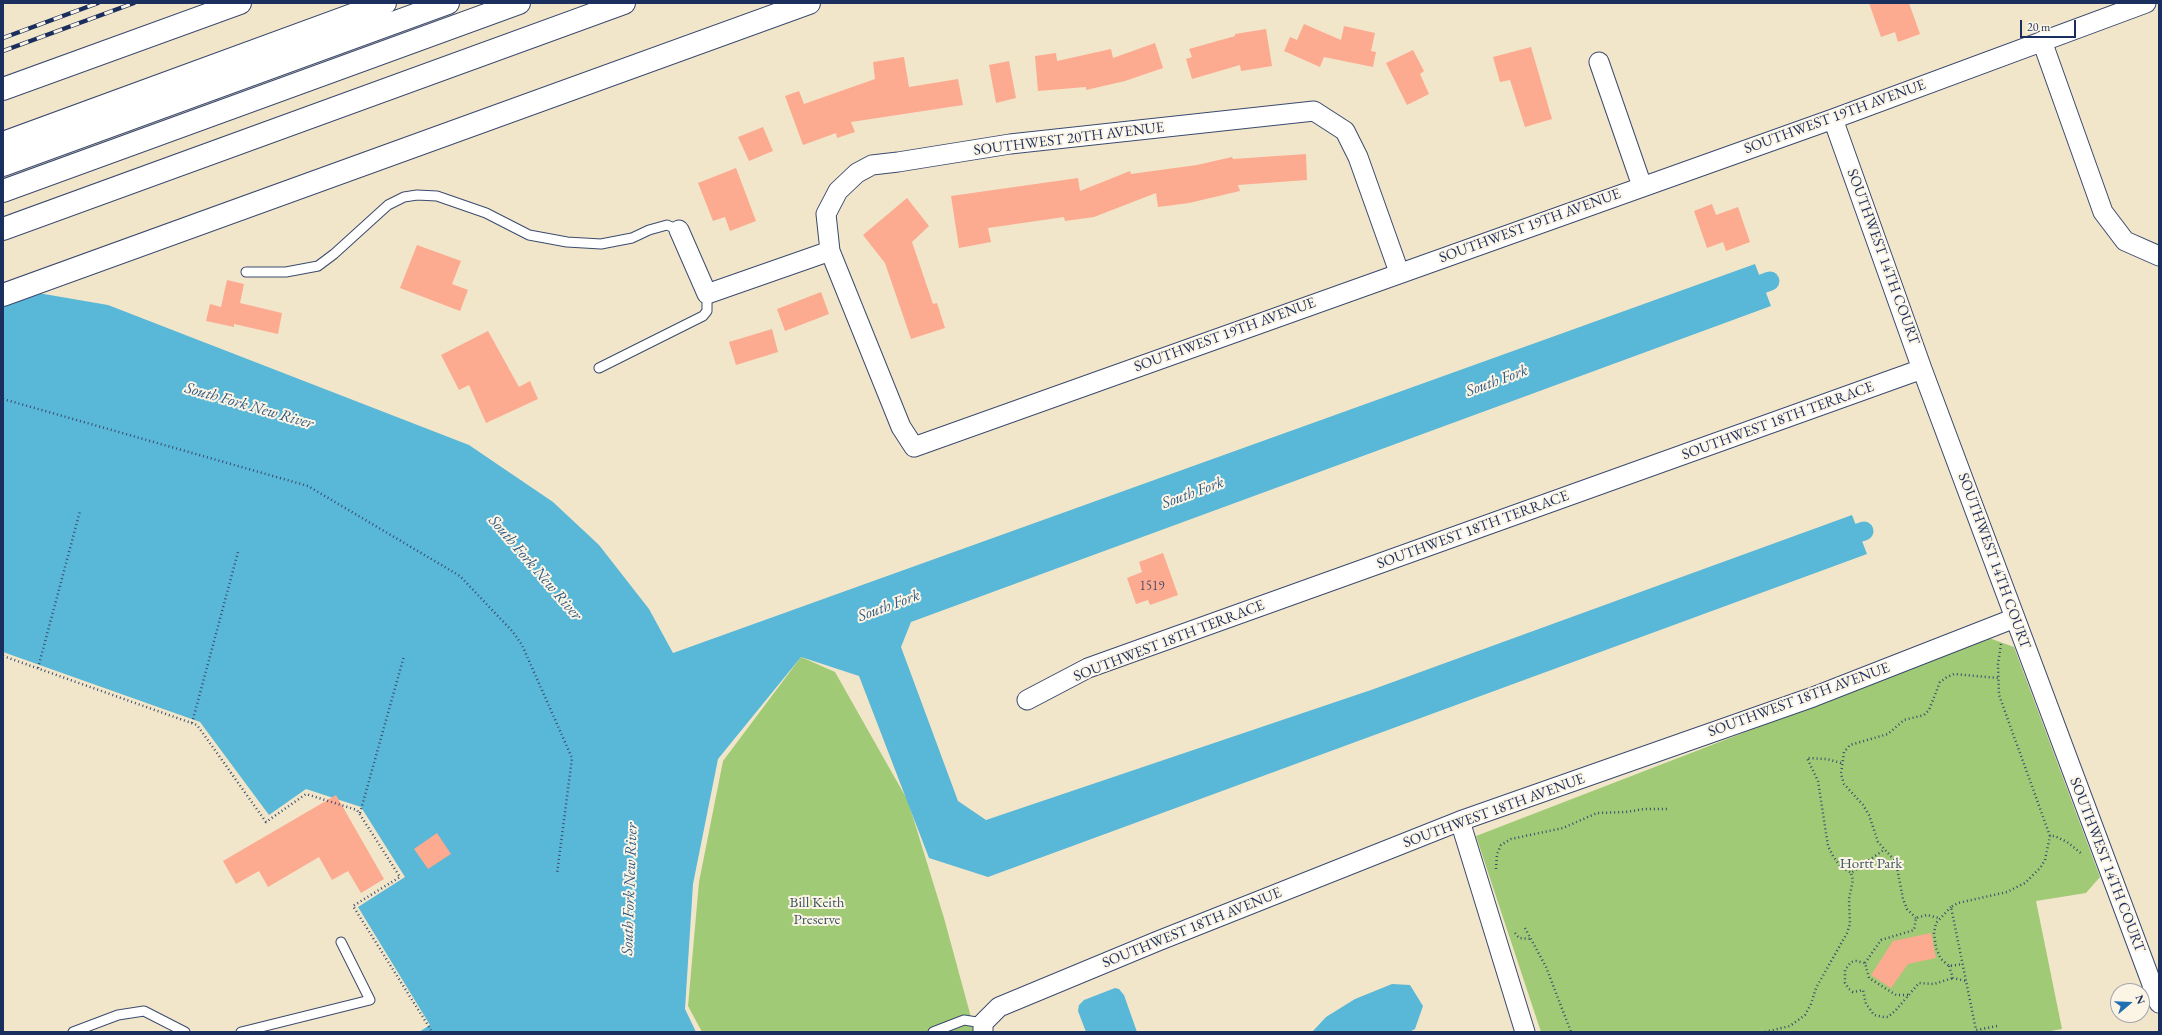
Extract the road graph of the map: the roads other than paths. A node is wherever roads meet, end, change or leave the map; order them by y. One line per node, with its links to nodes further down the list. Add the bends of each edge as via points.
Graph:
1 (240, 3): 10 (highway)
2 (385, 3): 12 (highway)
3 (448, 3): 13 (highway)
4 (519, 3): 15 (highway)
5 (624, 3): 16 (highway)
6 (808, 3): 23 (highway)
7 (2146, 3): 8 (street, SOUTHWEST 19TH AVENUE)
8 (2042, 41): 11 (street, SOUTHWEST 19TH AVENUE); 19 (street, via 2103,212 2125,242)
9 (1599, 62): 14 (street)
10 (3, 89)
11 (1833, 119): 14 (street, SOUTHWEST 19TH AVENUE); 25 (street, SOUTHWEST 14TH COURT)
12 (3, 143)
13 (3, 165)
14 (1642, 186): 21 (street, SOUTHWEST 19TH AVENUE)
15 (3, 191)
16 (3, 229)
17 (679, 230): 20 (lane, via 667,226 649,230 632,238 601,244 566,242 529,235 486,213 438,196 417,195 404,197 388,205 318,266 286,272); 22 (street)
18 (830, 251): 21 (street, SOUTHWEST 20TH AVENUE, via 826,214 838,191 857,173 872,164 1010,144 1314,111 1345,131 1358,157); 22 (street); 26 (street, SOUTHWEST 20TH AVENUE, via 901,428)
19 (2159, 256)
20 (246, 272)
21 (1399, 272): 26 (street, SOUTHWEST 19TH AVENUE)
22 (707, 294): 24 (lane, via 707,311 703,316)
23 (3, 295)
24 (599, 368)
25 (1922, 369): 27 (street, SOUTHWEST 14TH COURT); 28 (street, SOUTHWEST 18TH TERRACE, via 1088,668)
26 (914, 447)
27 (2015, 618): 29 (street, SOUTHWEST 18TH AVENUE, via 1813,697); 31 (street, SOUTHWEST 14TH COURT)
28 (1027, 700)
29 (1460, 821): 32 (street, SOUTHWEST 18TH AVENUE, via 1015,1000 999,1007); 37 (street)
30 (341, 942): 35 (lane, via 370,1000)
31 (2159, 1002)
32 (983, 1028): 36 (lane, via 964,1020)
33 (73, 1032): 34 (lane, via 118,1015 144,1011)
34 (186, 1032)
35 (241, 1032)
36 (933, 1032)
37 (1525, 1032)

